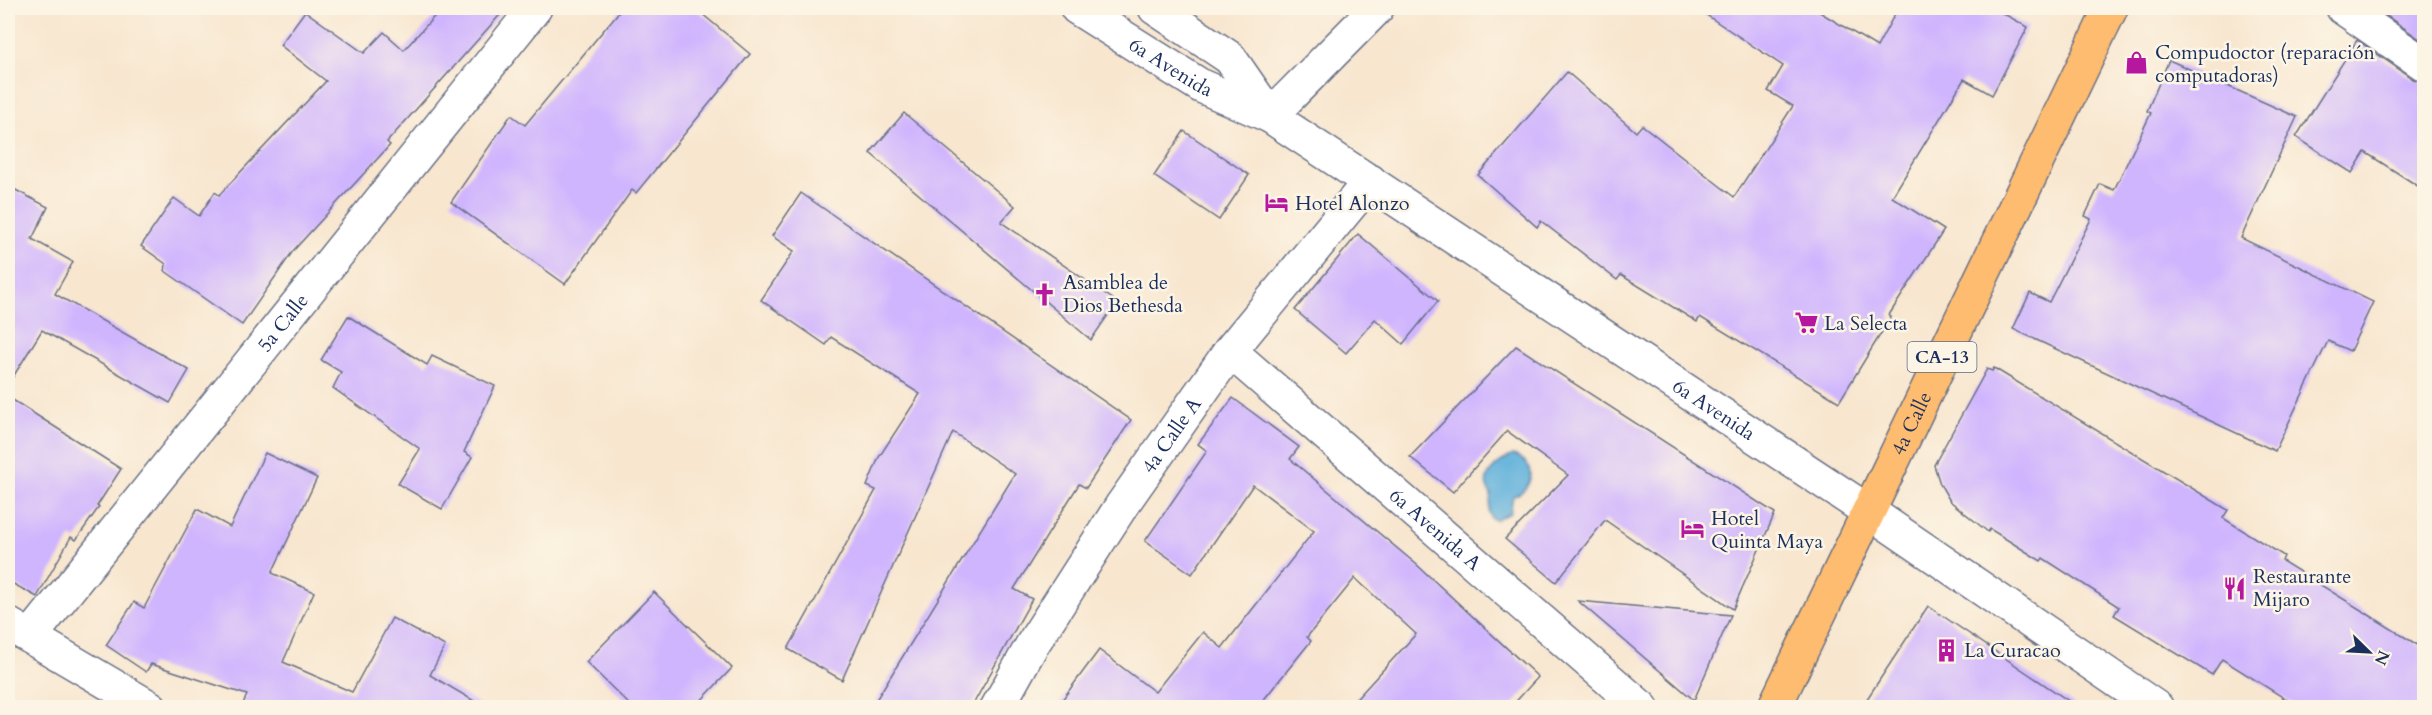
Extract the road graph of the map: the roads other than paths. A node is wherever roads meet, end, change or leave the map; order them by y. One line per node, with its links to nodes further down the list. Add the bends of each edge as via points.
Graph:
1 (535, 8): 12 (street, 5a Calle)
2 (1077, 8): 8 (street, 6a Avenida, via 1201,86)
3 (1155, 8): 8 (street, 6a Avenida, via 1230,58)
4 (1377, 8): 8 (street)
5 (2110, 8): 11 (main road, 4a Calle / CA-13)
6 (2343, 8): 7 (street)
7 (2424, 64)
8 (1270, 116): 9 (street, 6a Avenida)
9 (1370, 181): 10 (street, 4a Calle A); 11 (street, 6a Avenida)
10 (1230, 351): 14 (street, 4a Calle A, via 1122,505 1032,645); 15 (street, 6a Avenida A)
11 (1868, 511): 16 (main road, 4a Calle / CA-13); 17 (street, 6a Avenida)
12 (19, 630): 13 (street)
13 (151, 708)
14 (998, 708)
15 (1642, 708)
16 (1774, 708)
17 (2157, 708)

